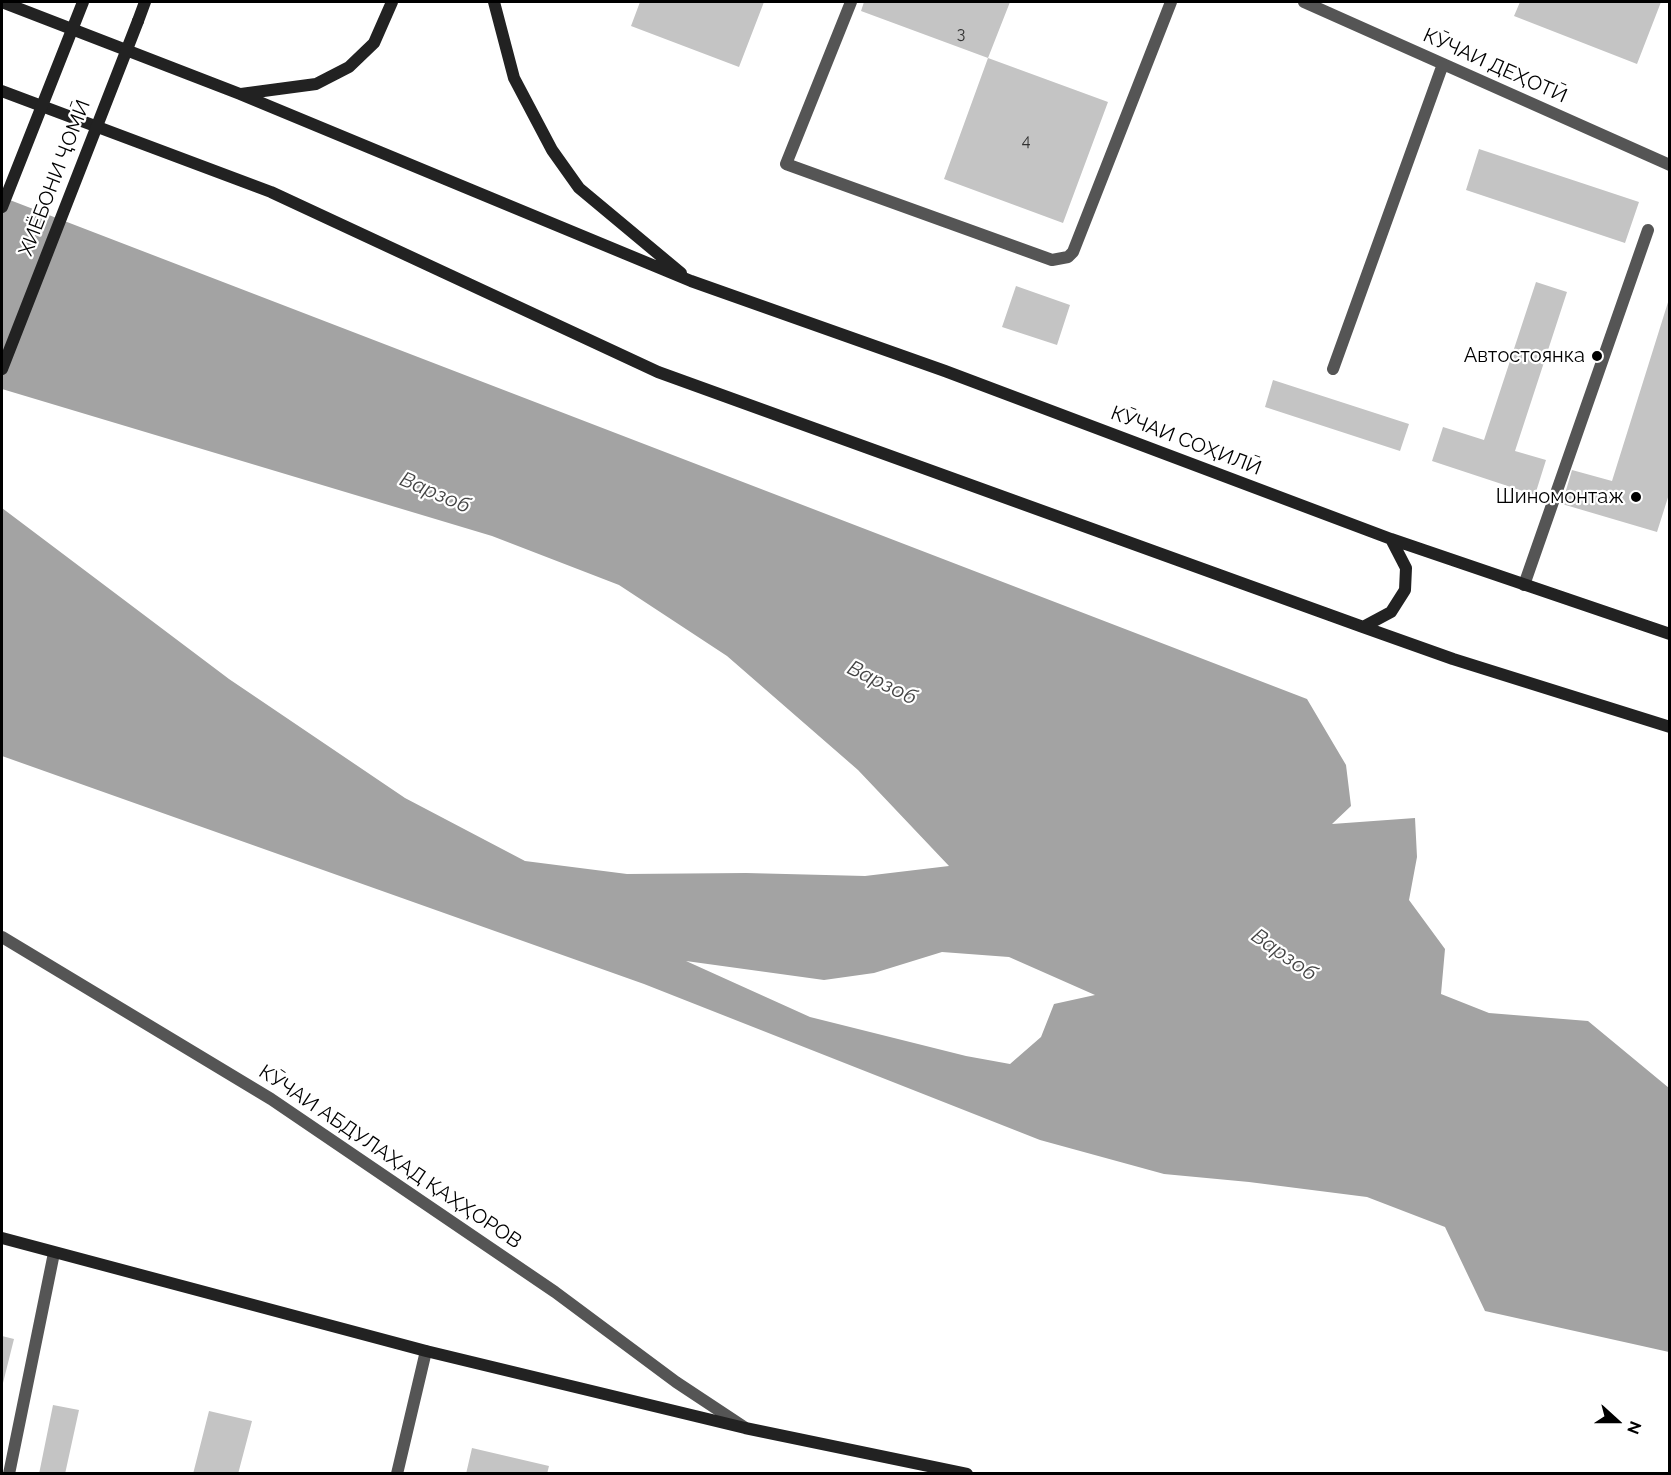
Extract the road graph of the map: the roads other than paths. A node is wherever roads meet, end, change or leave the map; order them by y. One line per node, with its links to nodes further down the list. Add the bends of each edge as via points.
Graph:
1 (2, 2): 11 (main road, КӮЧАИ СОҲИЛӢ)
2 (83, 2): 13 (main road, ХИЁБОНИ ҶОМӢ, bridge)
3 (146, 2): 16 (main road, ХИЁБОНИ ҶОМӢ, bridge)
4 (392, 2): 11 (main road, via 374,43 349,67 316,84)
5 (494, 2): 15 (main road, via 514,78 552,150 579,188)
6 (851, 2): 7 (street, via 786,164 1052,260 1073,252)
7 (1171, 2)
8 (1304, 2): 9 (street, КӮЧАИ ДЕҲОТӢ)
9 (1443, 64): 12 (street, КӮЧАИ ДЕҲОТӢ); 17 (street)
10 (2, 91): 20 (main road, via 271,192 658,372)
11 (240, 94): 15 (main road, КӮЧАИ СОҲИЛӢ)
12 (1670, 165)
13 (2, 207)
14 (1648, 230): 19 (street)
15 (691, 281): 18 (main road, КӮЧАИ СОҲИЛӢ, via 945,371)
16 (2, 369)
17 (1333, 369)
18 (1391, 539): 19 (main road, КӮЧАИ СОҲИЛӢ); 20 (main road, via 1406,568 1405,590 1391,612)
19 (1524, 585): 21 (main road, КӮЧАИ СОҲИЛӢ)
20 (1363, 627): 22 (main road)
21 (1670, 634)
22 (1670, 727)
23 (2, 937): 27 (street, КӮЧАИ АБДУЛАҲАД ҚАҲҲОРОВ, via 271,1098 555,1292)
24 (2, 1239): 25 (main road, КӮЧАИ АБДУЛАҲАД ҚАҲҲОРОВ)
25 (54, 1253): 26 (main road, КӮЧАИ АБДУЛАҲАД ҚАҲҲОРОВ); 28 (street)
26 (426, 1351): 27 (main road, КӮЧАИ АБДУЛАҲАД ҚАҲҲОРОВ); 29 (street)
27 (745, 1428): 30 (main road, КӮЧАИ АБДУЛАҲАД ҚАҲҲОРОВ)
28 (9, 1473)
29 (397, 1473)
30 (967, 1473)

